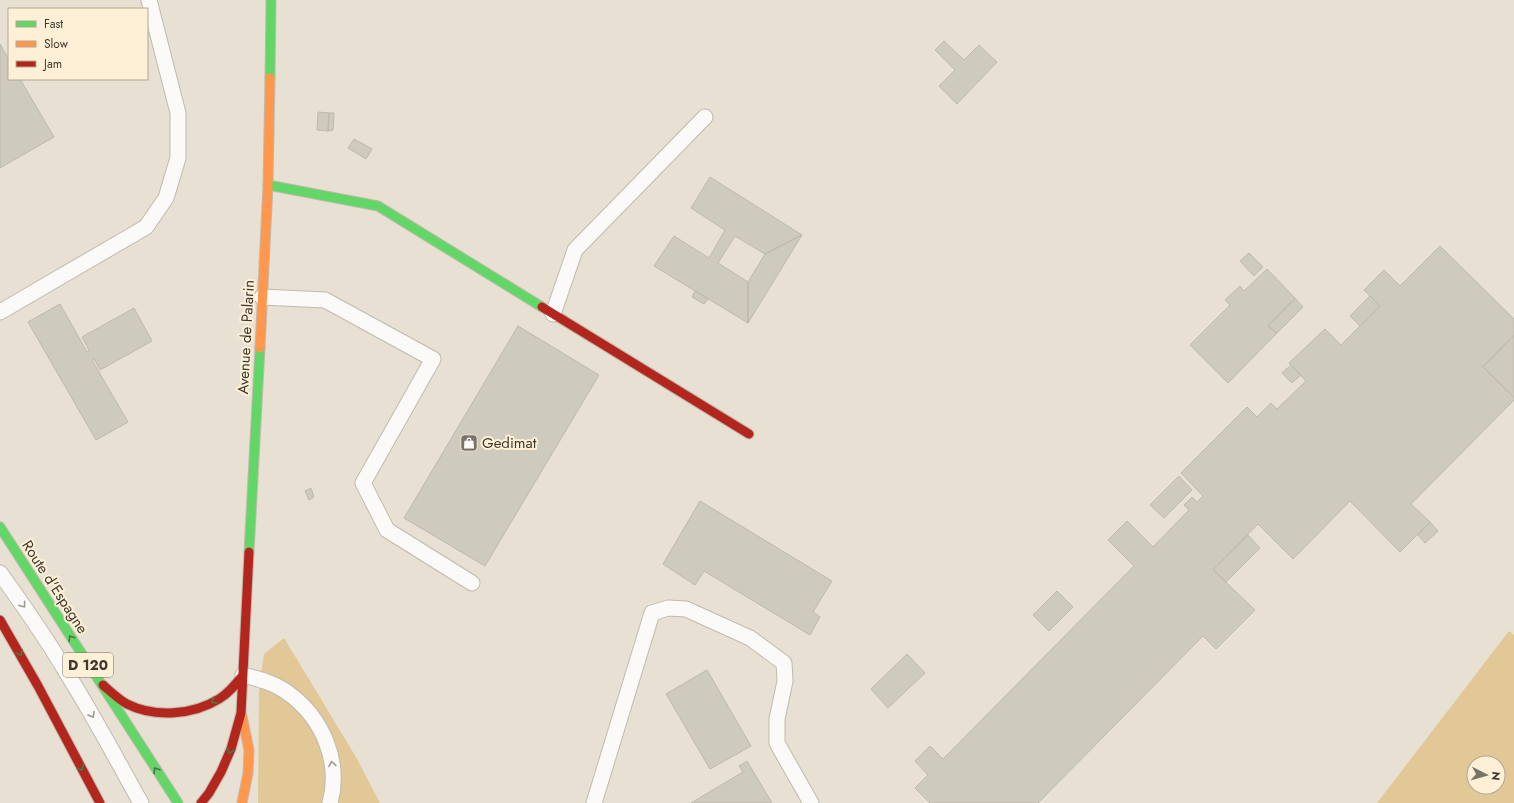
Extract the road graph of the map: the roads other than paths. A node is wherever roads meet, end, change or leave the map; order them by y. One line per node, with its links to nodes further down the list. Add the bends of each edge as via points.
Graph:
1 (149, 0): 6 (lane, via 178,113 178,158 166,198 146,227)
2 (271, 0): 4 (main road, Avenue de Palarin)
3 (705, 117): 7 (lane, via 575,250)
4 (268, 185): 5 (main road, Avenue de Palarin); 7 (main road, via 378,206)
5 (262, 297): 11 (lane, via 325,300 433,359 364,483 388,530); 14 (main road, Avenue de Palarin)
6 (0, 312)
7 (553, 314): 8 (main road)
8 (749, 434)
9 (0, 527): 13 (main road, Route d'Espagne / D 120, one-way to 9)
10 (0, 573): 17 (lane, one-way to 17, via 66,670)
11 (472, 583)
12 (0, 620): 16 (main road, one-way to 16)
13 (95, 675): 14 (main road, one-way to 13, via 220,698 195,710 174,714 155,713 126,703 107,689); 18 (main road, Route d'Espagne / D 120, one-way to 13)
14 (243, 675): 15 (main road, Avenue de Palarin); 21 (lane, one-way to 14, via 334,773 331,754 314,719 288,693 263,680)
15 (241, 713): 19 (main road, Avenue de Palarin, one-way to 19, via 228,757 218,778); 20 (main road, Avenue de Palarin, via 249,750 248,773)
16 (100, 803)
17 (141, 803)
18 (178, 803)
19 (201, 803)
20 (242, 803)
21 (330, 803)
22 (594, 803): 23 (lane, via 652,613 668,608 686,610 750,638 784,663 785,681 777,719 777,743)
23 (811, 803)

